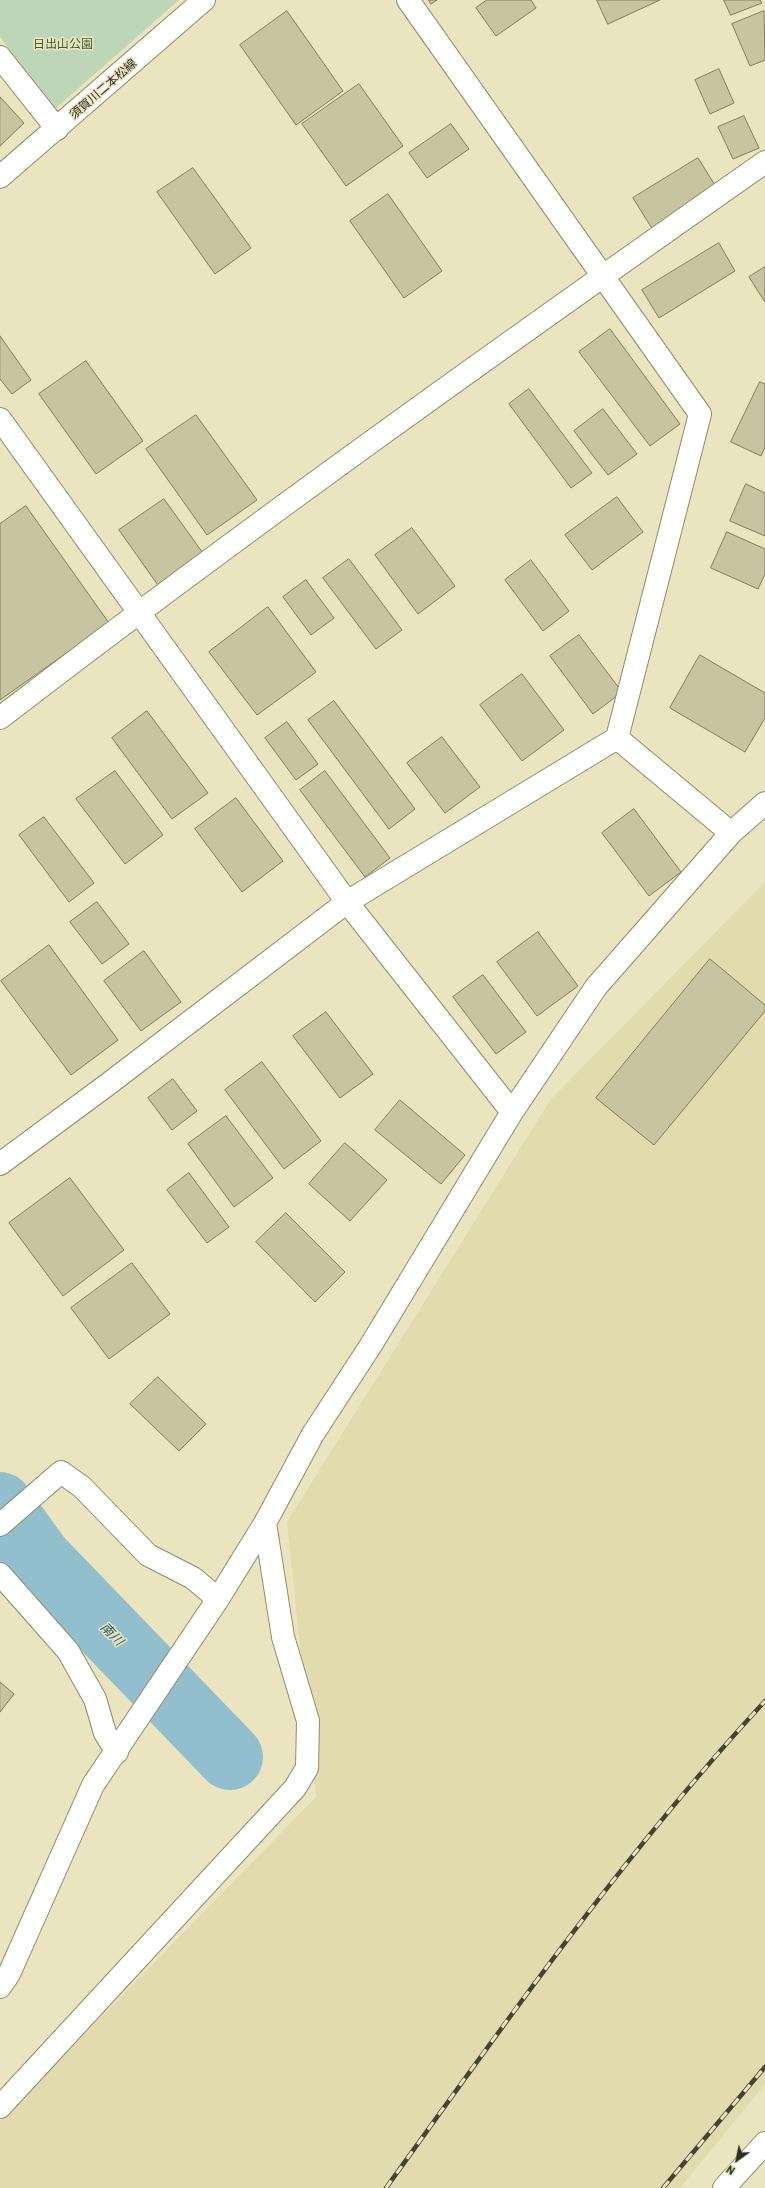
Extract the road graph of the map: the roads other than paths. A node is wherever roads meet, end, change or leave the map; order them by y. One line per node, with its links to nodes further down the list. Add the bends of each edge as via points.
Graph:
1 (204, 0): 4 (street, 須賀川二本松線)
2 (408, 0): 7 (street)
3 (0, 57): 4 (street)
4 (57, 129): 6 (street, 須賀川二本松線)
5 (765, 162): 7 (street)
6 (0, 177)
7 (604, 275): 9 (street); 11 (street, via 700,414)
8 (0, 420): 9 (street)
9 (140, 611): 10 (street); 14 (street)
10 (0, 718)
11 (617, 738): 13 (street); 14 (street)
12 (765, 803): 13 (street)
13 (731, 833): 15 (street, via 596,987)
14 (347, 902): 15 (street); 16 (street)
15 (512, 1112): 17 (street, via 371,1345 313,1434)
16 (0, 1164)
17 (265, 1523): 20 (street); 23 (street, via 283,1637 308,1721 307,1768 295,1788)
18 (0, 1525): 20 (street, via 61,1472 82,1487 148,1555 193,1578)
19 (0, 1574): 21 (street, via 68,1651 95,1698 105,1733)
20 (218, 1599): 21 (street)
21 (117, 1752): 22 (street, via 93,1785 9,1974)
22 (0, 1988)
23 (0, 2107)
24 (765, 2142): 25 (street)
25 (724, 2188)

